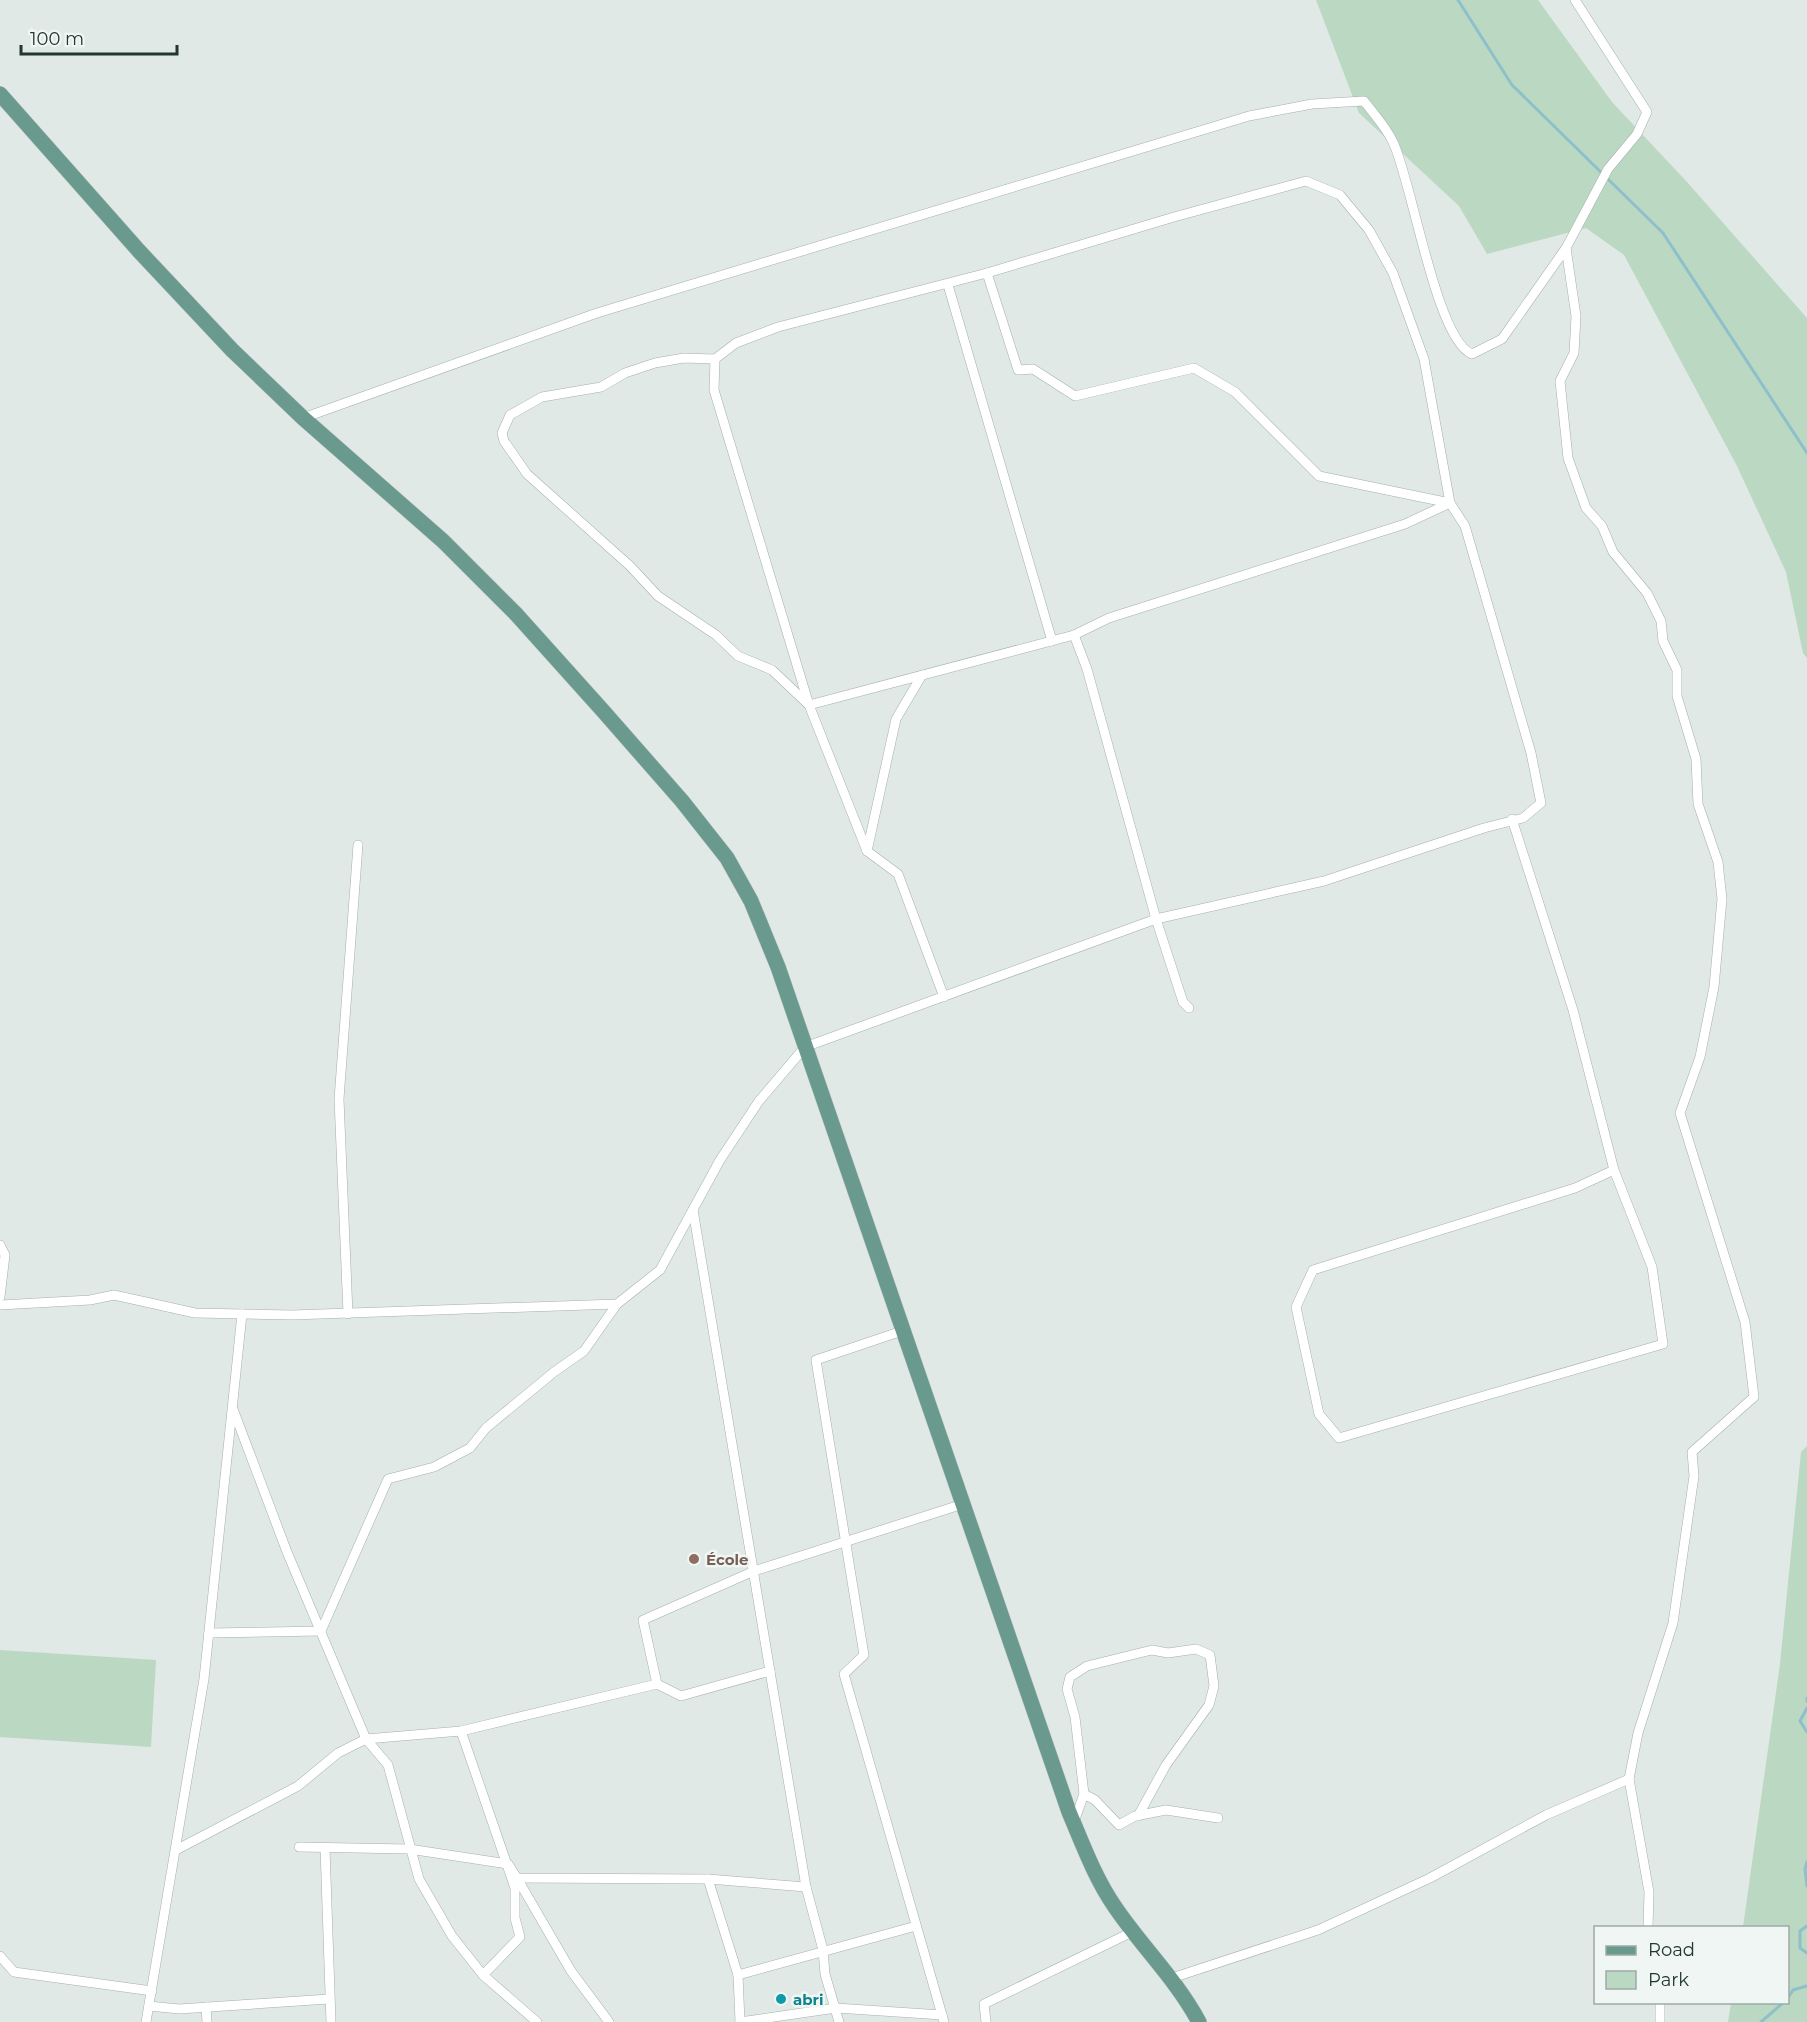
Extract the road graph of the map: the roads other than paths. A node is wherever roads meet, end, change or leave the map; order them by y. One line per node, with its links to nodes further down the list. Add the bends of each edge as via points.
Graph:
1 (1575, 0): 3 (street, via 1647,112 1637,134 1608,169)
2 (0, 94): 7 (main road, via 172,287)
3 (1566, 248): 7 (street, via 1502,339 1472,354 1462,350 1431,274 1394,142 1364,100 1312,104 1249,116 597,313); 39 (street, via 1576,316 1574,353 1560,381 1568,458 1586,508 1602,526 1613,552 1647,593 1660,617 1664,641 1677,670 1677,696 1696,759 1698,804 1718,862 1722,899 1714,987 1700,1057 1680,1113 1745,1322 1754,1397 1692,1452 1694,1476 1673,1623 1638,1733)
4 (987, 273): 5 (street); 8 (street, via 1018,370 1033,369 1075,396 1194,368 1235,392 1319,476); 8 (street, via 1306,182 1340,195 1370,230 1393,273 1424,359)
5 (948, 285): 6 (street, via 778,327 736,343); 10 (street)
6 (715, 359): 12 (street, via 714,390); 12 (street, via 684,358 655,363 625,373 601,387 542,397 510,415 502,433 504,441 527,474 658,596 716,635 738,656 772,670)
7 (303, 418): 19 (main road, via 489,586 682,801 727,858 752,901)
8 (1450, 503): 9 (street, via 1406,524 1109,618); 13 (street, via 1465,526 1531,753 1541,803 1523,818)
9 (1074, 635): 10 (street); 16 (street, via 1087,669)
10 (1052, 641): 11 (street)
11 (922, 675): 12 (street); 15 (street, via 896,720)
12 (809, 705): 15 (street)
13 (1512, 819): 16 (street, via 1324,881); 20 (street, via 1573,1010)
14 (358, 844): 27 (street, via 339,1099)
15 (867, 851): 17 (street, via 898,874)
16 (1156, 919): 17 (street); 18 (street, via 1183,1002)
17 (944, 997): 19 (street)
18 (1189, 1008)
19 (805, 1047): 21 (street, via 759,1101); 28 (main road)
20 (1614, 1170): 20 (street, via 1575,1188 1313,1270 1296,1307 1319,1414 1339,1438 1663,1344 1652,1268)
21 (693, 1210): 24 (street, via 660,1270); 32 (street)
22 (0, 1245): 23 (street, via 5,1256)
23 (0, 1297)
24 (616, 1304): 27 (street); 33 (street, via 584,1351 486,1428 470,1448 434,1467 388,1479)
25 (0, 1305): 26 (street, via 114,1295 195,1313)
26 (242, 1314): 27 (street); 29 (street)
27 (348, 1314)
28 (903, 1331): 30 (main road); 31 (street, via 816,1360)
29 (232, 1407): 33 (street); 34 (street)
30 (963, 1504): 31 (street); 43 (main road)
31 (845, 1542): 32 (street); 52 (street, via 864,1654 844,1674)
32 (753, 1571): 35 (street); 36 (street, via 643,1620)
33 (321, 1631): 34 (street); 38 (street)
34 (209, 1634): 47 (street)
35 (770, 1671): 36 (street, via 681,1696); 51 (street)
36 (657, 1684): 37 (street)
37 (461, 1731): 38 (street); 48 (street)
38 (366, 1739): 46 (street, via 388,1765); 47 (street, via 338,1753 298,1786)
39 (1629, 1779): 53 (street, via 1649,1892); 59 (street, via 1546,1815 1469,1859 1318,1930)
40 (1084, 1794): 41 (street, via 1119,1825); 41 (street, via 1075,1717 1067,1689 1070,1677 1087,1666 1138,1653 1204,1651 1212,1660 1214,1686 1209,1705 1166,1765); 43 (street)
41 (1137, 1816): 42 (street, via 1166,1810)
42 (1218, 1818)
43 (1074, 1824): 54 (main road, via 1098,1881)
44 (299, 1847): 45 (street)
45 (325, 1848): 46 (street); 61 (street)
46 (409, 1849): 48 (street); 57 (street, via 419,1879 452,1936)
47 (176, 1850): 60 (street)
48 (508, 1864): 49 (street); 57 (street, via 515,1888 515,1918 520,1937)
49 (517, 1878): 50 (street); 71 (street, via 571,1971)
50 (708, 1879): 51 (street); 58 (street)
51 (806, 1887): 55 (street)
52 (916, 1926): 55 (street); 66 (street)
53 (1648, 1926)
54 (1132, 1932): 59 (main road); 74 (street, via 984,2004)
55 (823, 1950): 58 (street); 65 (street, via 825,1974)
56 (0, 1956): 60 (street, via 14,1972)
57 (483, 1975): 70 (street)
58 (738, 1975): 72 (street)
59 (1172, 1978): 75 (main road)
60 (152, 1991): 63 (street)
61 (329, 1999): 64 (street); 69 (street)
62 (1660, 2004): 76 (street)
63 (149, 2006): 64 (street); 67 (street)
64 (206, 2007): 68 (street)
65 (836, 2008): 66 (street); 72 (street); 73 (street)
66 (943, 2019)
67 (146, 2022)
68 (207, 2022)
69 (331, 2022)
70 (537, 2022)
71 (609, 2022)
72 (740, 2022)
73 (839, 2022)
74 (986, 2022)
75 (1199, 2022)
76 (1660, 2022)

